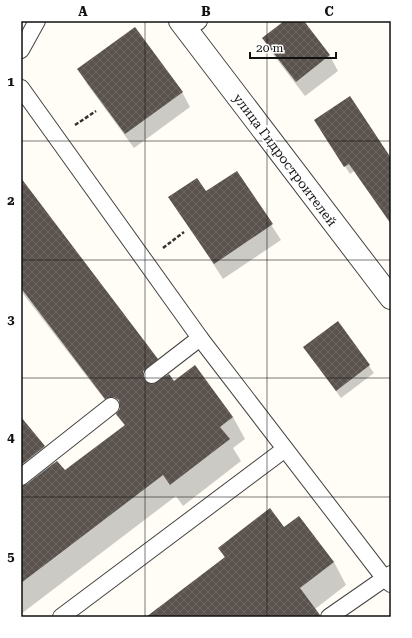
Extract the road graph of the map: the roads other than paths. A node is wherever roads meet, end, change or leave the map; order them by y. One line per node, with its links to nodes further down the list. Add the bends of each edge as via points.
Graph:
1 (37, 21): 3 (lane)
2 (188, 24): 5 (street, улица Гидростроителей)
3 (21, 50)
4 (21, 88): 6 (lane)
5 (391, 298)
6 (200, 338): 7 (lane); 9 (lane)
7 (152, 374)
8 (110, 406): 10 (lane)
9 (285, 449): 11 (lane); 12 (lane)
10 (21, 477)
11 (389, 579): 13 (lane)
12 (61, 617)
13 (329, 617)

